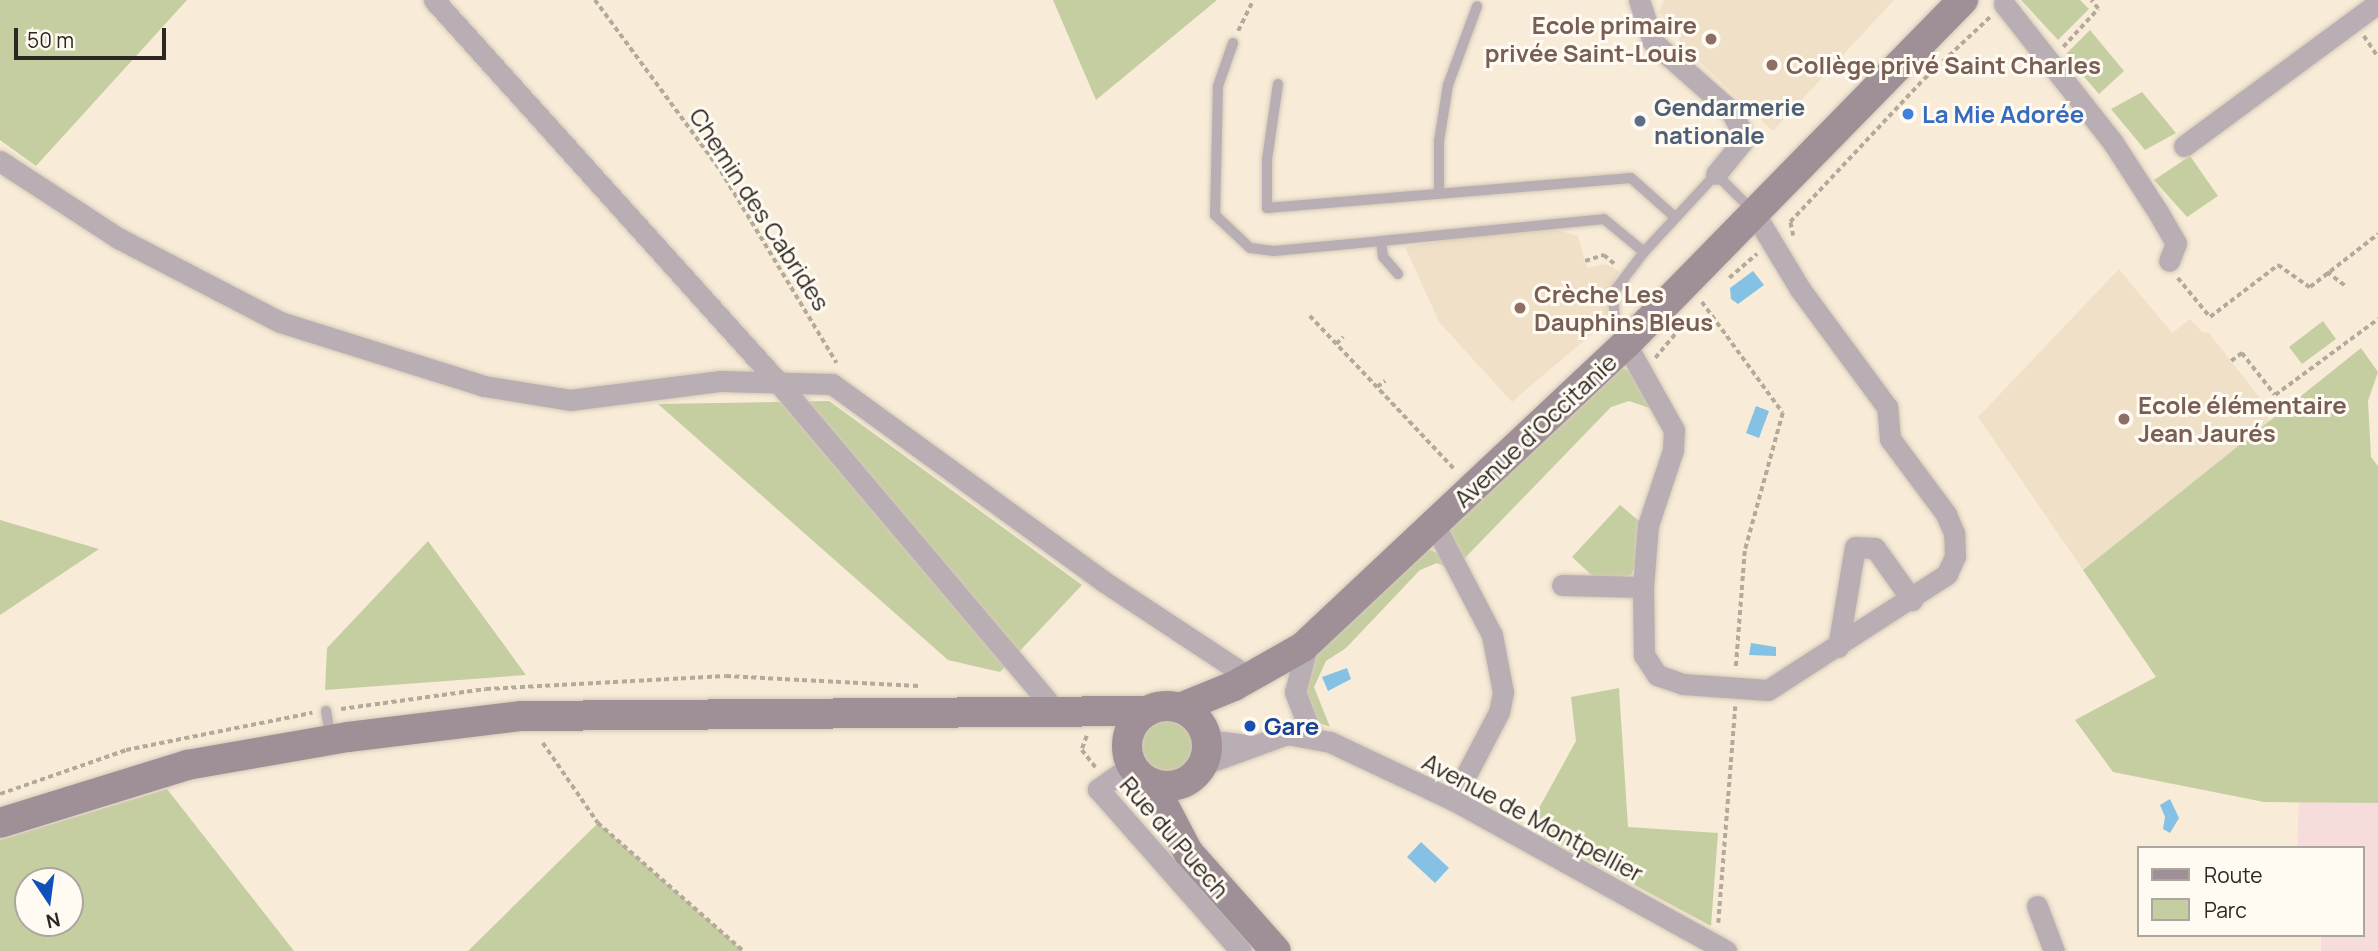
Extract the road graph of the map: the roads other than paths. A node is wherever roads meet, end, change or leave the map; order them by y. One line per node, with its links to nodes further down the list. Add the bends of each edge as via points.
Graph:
1 (434, 0): 20 (street)
2 (1639, 0): 11 (street, via 1653,42 1731,111 1740,129 1742,142)
3 (1964, 0): 13 (street, Avenue d'Occitanie)
4 (2004, 4): 17 (street, via 2112,141 2176,243)
5 (1476, 6): 12 (lane, via 1448,85 1439,141)
6 (2374, 6): 9 (street)
7 (1233, 43): 15 (lane, via 1218,86 1215,215 1250,248 1274,251)
8 (1278, 84): 12 (lane, via 1267,159 1268,208)
9 (2184, 146)
10 (0, 161): 20 (street, via 118,238 280,321 484,386 570,400 721,382)
11 (1716, 174): 13 (lane); 14 (lane)
12 (1439, 194): 14 (lane, via 1631,178)
13 (1756, 216): 19 (street, Avenue d'Occitanie); 24 (street, via 1800,289 1887,407 1890,439 1954,533 1955,556 1947,574)
14 (1675, 217): 16 (lane)
15 (1381, 241): 16 (lane, via 1604,219); 18 (lane, via 1383,257)
16 (1644, 252): 19 (lane, via 1613,293 1615,323)
17 (2169, 261)
18 (1398, 274)
19 (1626, 344): 21 (street, Avenue d'Occitanie); 23 (street, via 1670,421 1675,439 1648,525)
20 (777, 381): 27 (street, via 832,384); 30 (street)
21 (1435, 526): 25 (street, Avenue d'Occitanie); 35 (street, via 1492,635 1503,692 1499,712)
22 (1562, 585): 23 (street)
23 (1643, 587): 26 (street, via 1644,655 1657,675 1683,684 1768,690)
24 (1912, 600): 26 (street); 26 (street, via 1875,548 1855,547)
25 (1308, 643): 27 (street, Avenue d'Occitanie); 31 (street, via 1294,692)
26 (1838, 647)
27 (1242, 682): 33 (street, Avenue d'Occitanie)
28 (326, 711): 32 (lane)
29 (1148, 711): 30 (street); 33 (street, via 1164,706); 34 (street, via 1133,727)
30 (1071, 714): 32 (street, via 522,716); 34 (street)
31 (1312, 736): 33 (street, Avenue de Montpellier, via 1287,734 1247,745); 35 (street, Avenue de Montpellier)
32 (331, 740): 37 (street, via 187,765)
33 (1196, 743): 34 (street, via 1170,786); 36 (street)
34 (1137, 765): 36 (street); 40 (street, Rue du Puech, via 1097,789)
35 (1453, 800): 39 (street, Avenue de Montpellier)
36 (1175, 822): 41 (street, via 1201,869)
37 (0, 823)
38 (2037, 906): 42 (street)
39 (1721, 948)
40 (1241, 951)
41 (1276, 951)
42 (2054, 951)

